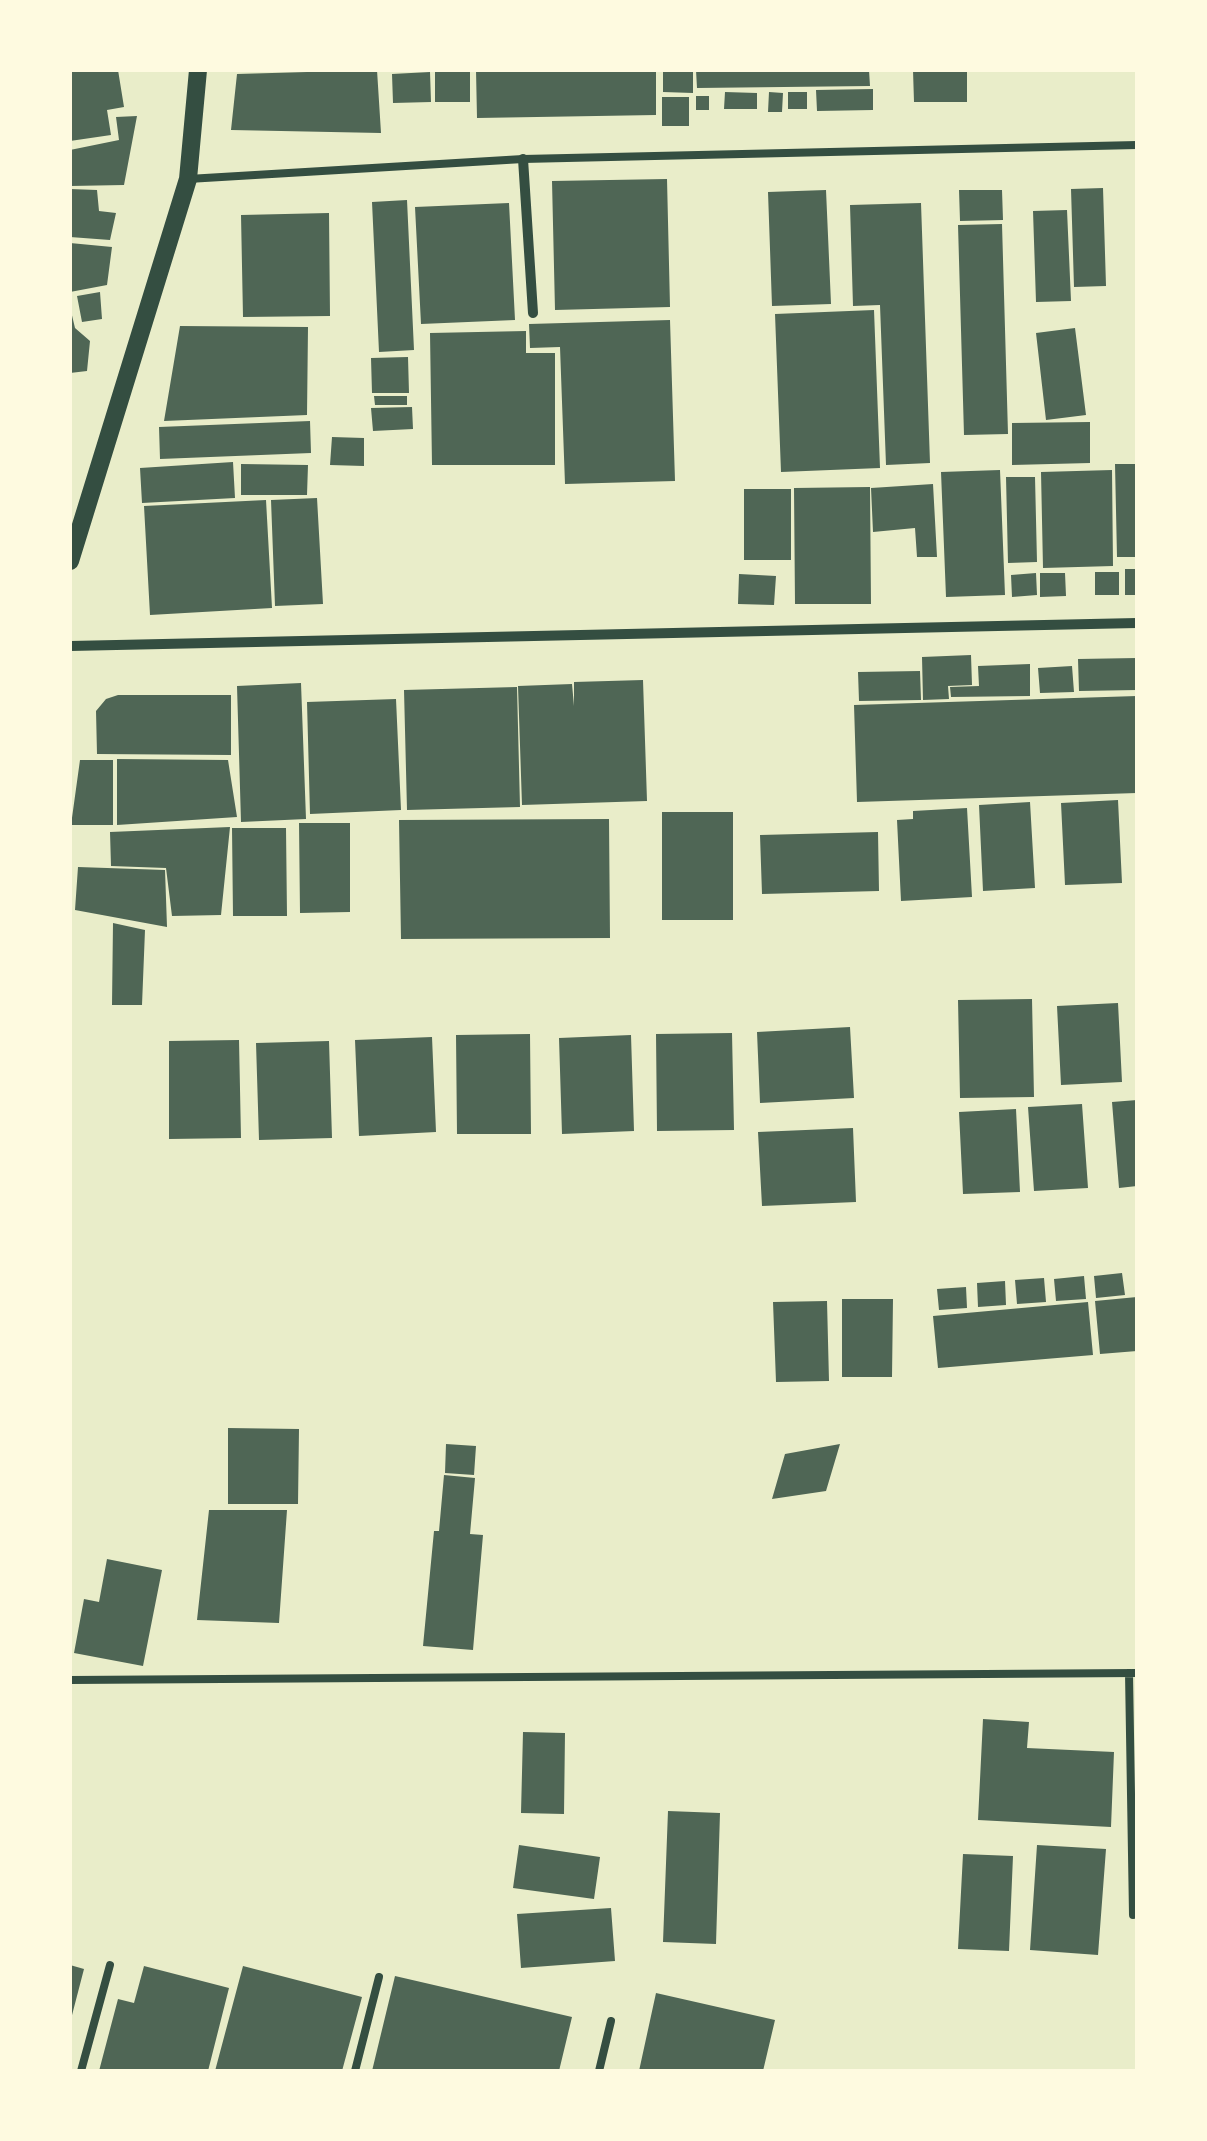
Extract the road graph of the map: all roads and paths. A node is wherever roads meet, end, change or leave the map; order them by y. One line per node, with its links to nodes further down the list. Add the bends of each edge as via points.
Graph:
1 (198, 70): 4 (street)
2 (1137, 144): 3 (lane)
3 (523, 159): 4 (lane); 5 (street)
4 (188, 179): 6 (street)
5 (533, 313)
6 (70, 561)
7 (1137, 623): 8 (street)
8 (70, 646)
9 (1133, 1673): 10 (lane); 11 (lane)
10 (70, 1680)
11 (1133, 1915)
12 (110, 1964): 15 (lane)
13 (380, 1977): 16 (lane)
14 (611, 2022): 17 (lane)
15 (81, 2071)
16 (355, 2071)
17 (600, 2071)

